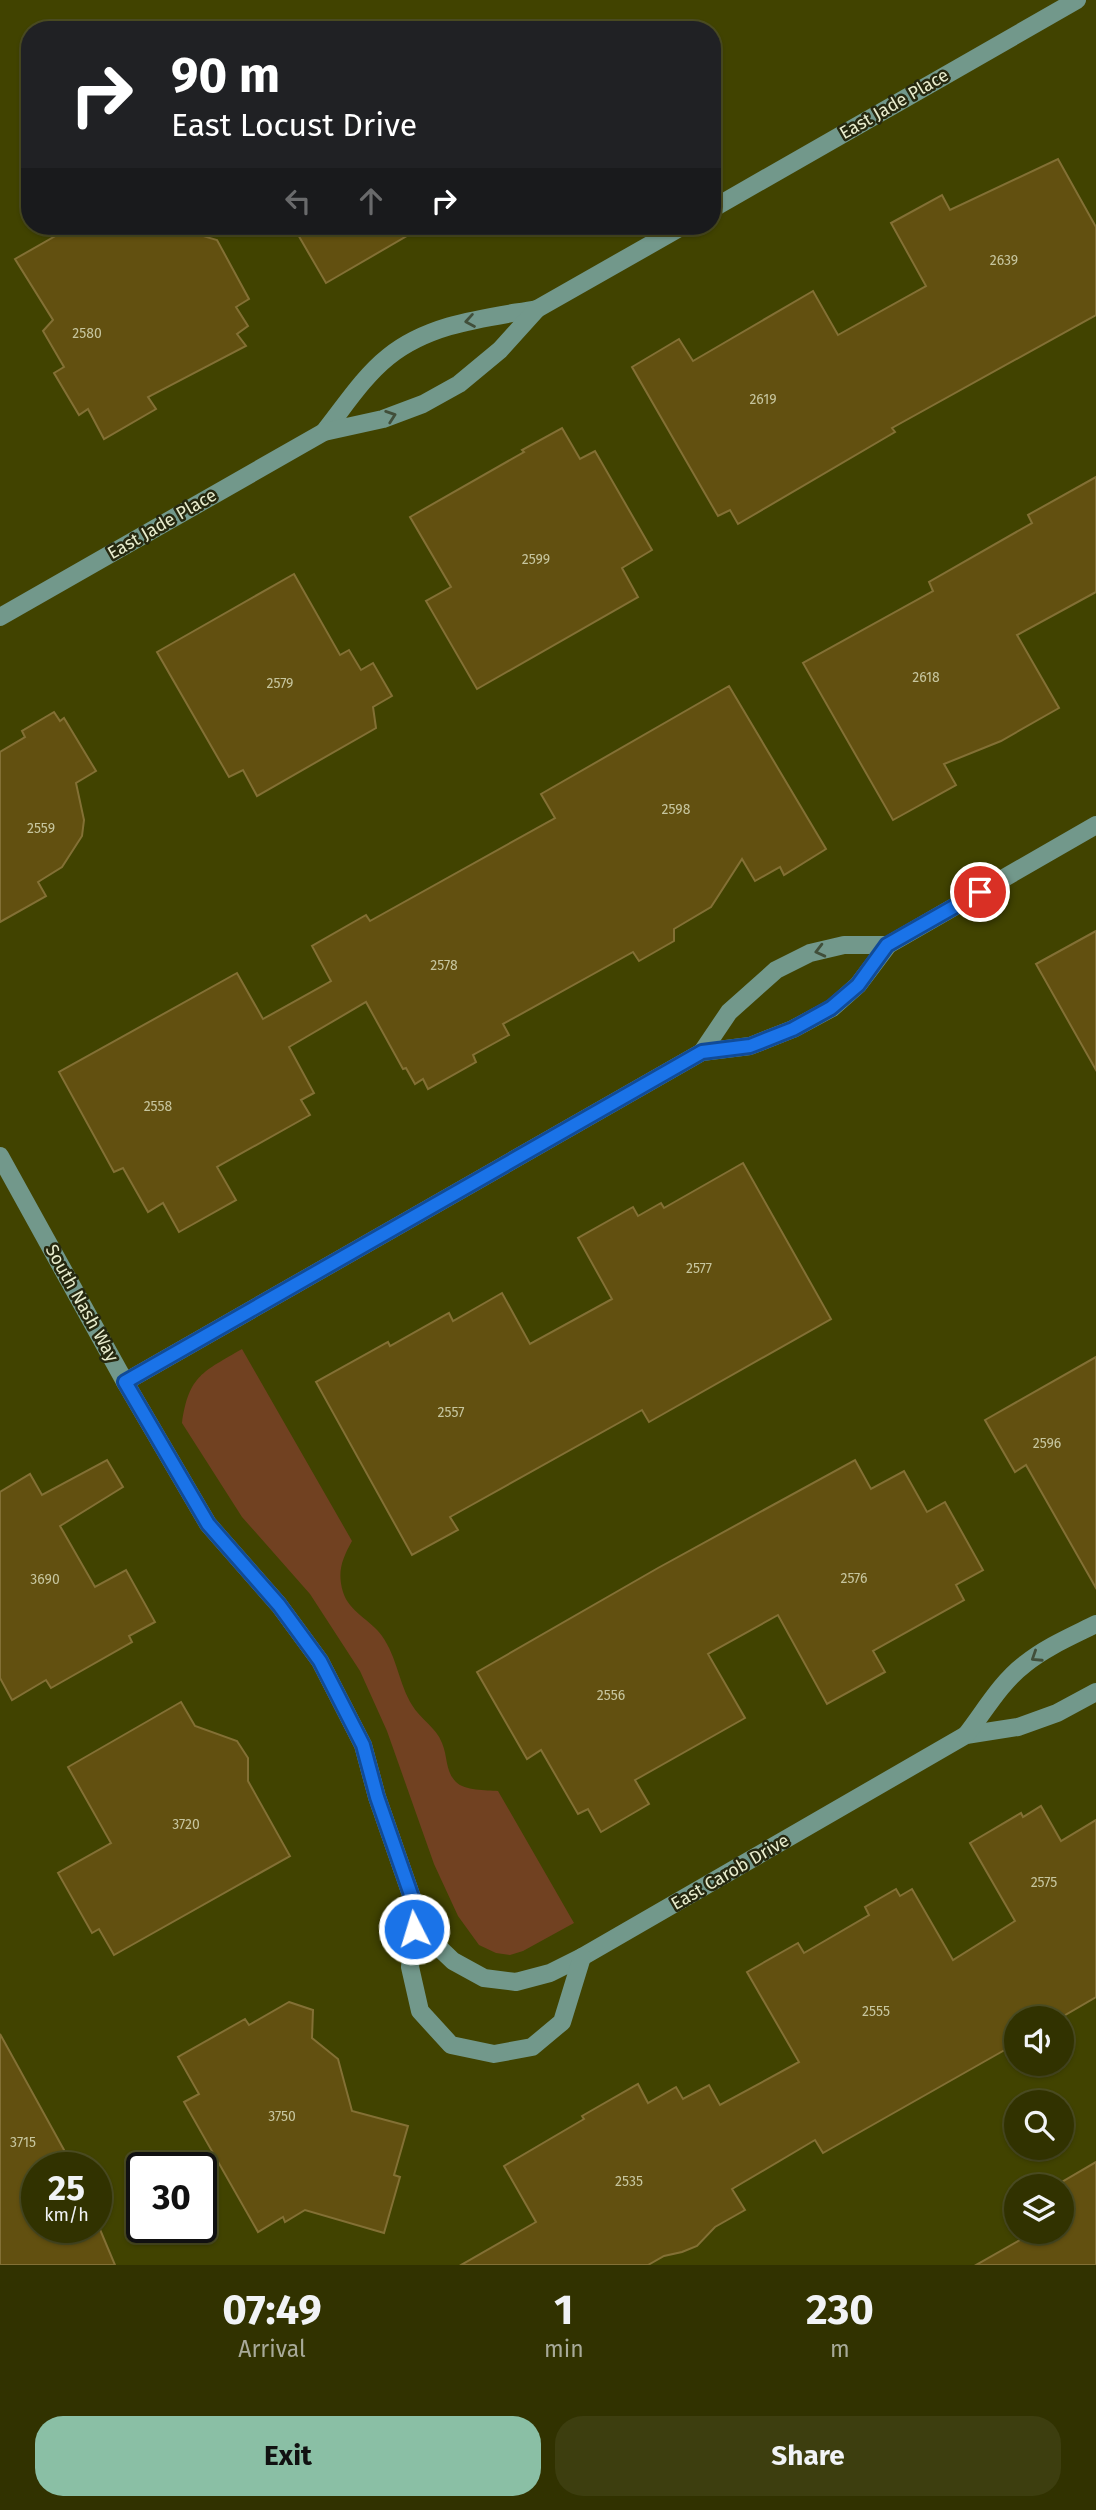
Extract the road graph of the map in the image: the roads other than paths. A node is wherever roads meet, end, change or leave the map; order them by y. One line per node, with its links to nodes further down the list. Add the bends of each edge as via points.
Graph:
1 (1077, 0): 2 (street, East Jade Place)
2 (721, 204)
3 (666, 235): 4 (street, East Jade Place)
4 (537, 309): 5 (street, East Jade Place, one-way to 4, via 383,419 424,404 459,384 500,350); 5 (street, East Jade Place, one-way to 5, via 457,323 416,339 387,357)
5 (324, 432): 6 (street, East Jade Place)
6 (0, 617)
7 (1096, 825): 8 (street)
8 (887, 945): 9 (street, via 858,985 831,1008 750,1046); 9 (street, one-way to 9, via 844,945 810,953 776,970 729,1012)
9 (702, 1052): 11 (street)
10 (0, 1156): 11 (street, South Nash Way)
11 (125, 1382): 15 (street, South Nash Way, via 208,1524 279,1605 320,1661 363,1745)
12 (1096, 1625): 14 (street, East Carob Drive, one-way to 14, via 1023,1665)
13 (1096, 1692): 14 (street, East Carob Drive, via 1018,1727)
14 (966, 1735): 16 (street, East Carob Drive)
15 (416, 1909): 16 (street, via 410,1967 420,2011 451,2045 494,2054 532,2047 562,2022); 17 (street, South Nash Way, via 431,1940 453,1961)
16 (582, 1957): 17 (street, East Carob Drive, via 550,1973 516,1982)
17 (484, 1978)

